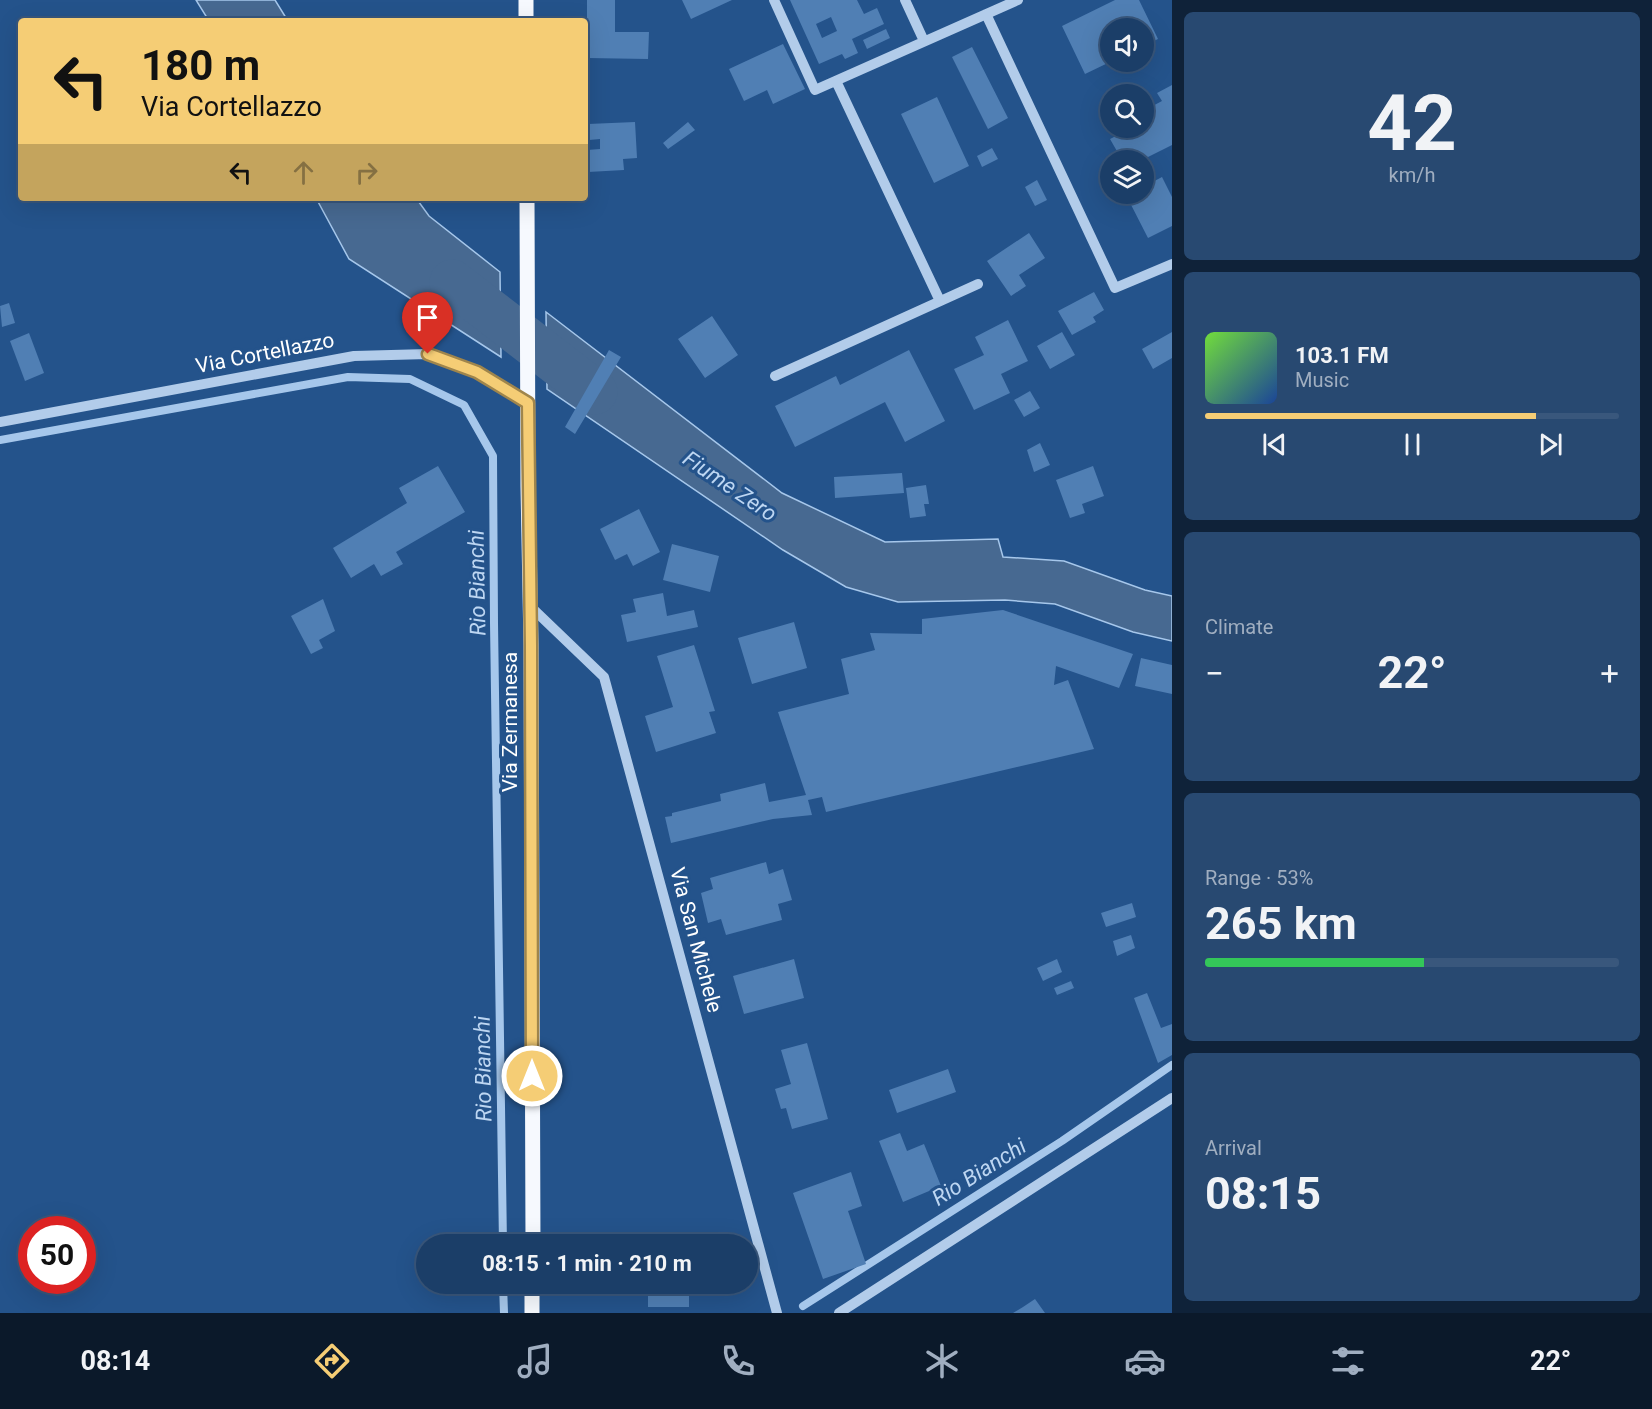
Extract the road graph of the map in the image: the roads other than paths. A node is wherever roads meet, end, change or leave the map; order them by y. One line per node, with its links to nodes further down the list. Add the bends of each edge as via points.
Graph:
1 (526, 0): 6 (main road)
2 (774, 0): 8 (street, via 815,90)
3 (905, 0): 7 (street)
4 (1018, 0): 5 (street)
5 (986, 14): 7 (street); 10 (street, via 1115,288)
6 (526, 18)
7 (924, 41): 8 (street)
8 (836, 81): 12 (street)
9 (527, 201): 14 (main road, Via Zermanesa)
10 (1172, 264)
11 (978, 284): 12 (street)
12 (940, 301): 13 (street)
13 (775, 376)
14 (528, 403): 15 (street, Via Cortellazzo, via 477,372 428,354 354,356); 16 (main road, Via Zermanesa)
15 (0, 422)
16 (530, 606): 18 (main road, Via Zermanesa); 21 (street, Via San Michele, via 604,677)
17 (1172, 1098): 22 (street)
18 (533, 1234)
19 (532, 1294): 20 (main road)
20 (532, 1313)
21 (777, 1313)
22 (839, 1313)

